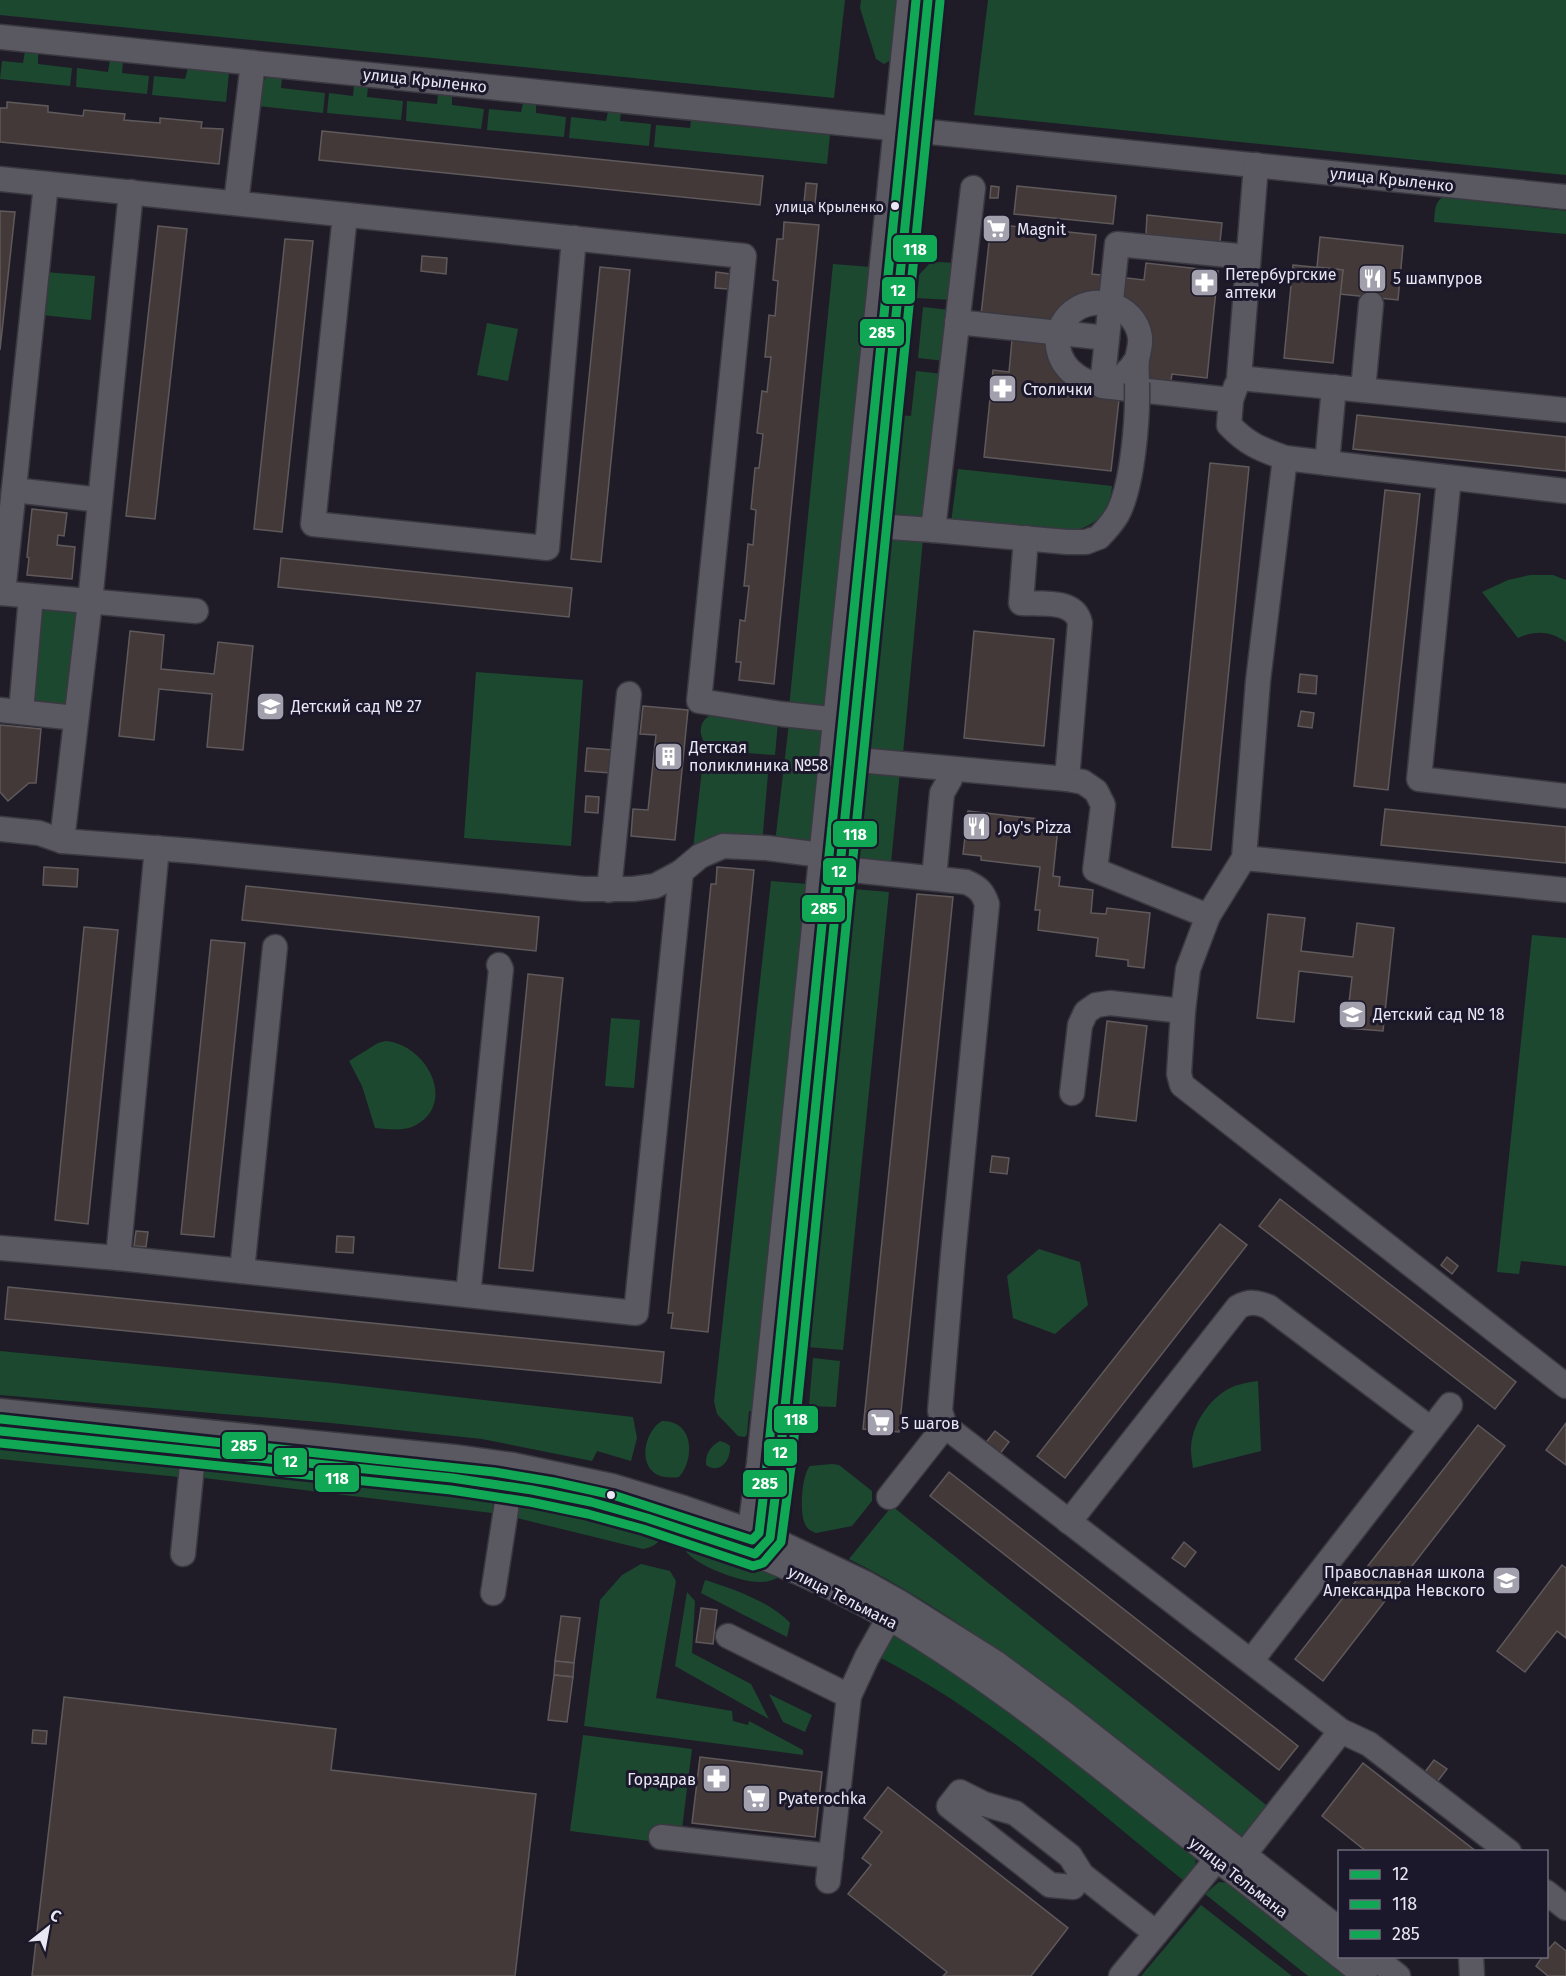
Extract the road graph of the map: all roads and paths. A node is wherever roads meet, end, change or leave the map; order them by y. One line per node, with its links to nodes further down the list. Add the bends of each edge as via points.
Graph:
1 (909, 0): 5 (street)
2 (928, 0): 5 (street)
3 (0, 37): 4 (street, улица Крыленко)
4 (253, 63): 5 (street, улица Крыленко); 12 (street)
5 (905, 130): 6 (street, улица Крыленко); 30 (street)
6 (1256, 165): 11 (street, улица Крыленко); 15 (street)
7 (0, 179): 8 (street)
8 (46, 184): 10 (street); 27 (street)
9 (973, 188): 17 (street)
10 (130, 192): 12 (street); 29 (street)
11 (1566, 197)
12 (236, 203): 13 (street)
13 (345, 215): 14 (street); 14 (street, via 313,524 523,546 547,548)
14 (574, 238): 40 (street, via 744,256 699,701)
15 (1248, 257): 18 (street, via 1117,244); 21 (street)
16 (1371, 304): 22 (street)
17 (957, 322): 18 (street); 31 (street)
18 (1107, 338): 21 (street, via 1102,386)
19 (1137, 359): 32 (street, bridge, via 1135,437 1117,515 1099,537 1086,542)
20 (1334, 387): 21 (street); 22 (street); 25 (street)
21 (1235, 389): 24 (street, via 1229,425 1243,439)
22 (1363, 390): 23 (street)
23 (1566, 410)
24 (1285, 458): 25 (street); 48 (street, via 1258,681)
25 (1327, 463): 26 (street)
26 (1449, 478): 28 (street); 44 (street, via 1419,779)
27 (14, 490): 29 (street); 33 (street)
28 (1566, 491)
29 (100, 500): 35 (street)
30 (865, 526): 31 (street); 40 (street)
31 (933, 530): 32 (street)
32 (1026, 538): 43 (street, via 1021,603 1073,609 1080,623)
33 (1, 593): 34 (street)
34 (31, 596): 35 (street); 38 (street)
35 (90, 602): 36 (street); 39 (street)
36 (196, 610)
37 (628, 694): 52 (street)
38 (10, 711): 39 (street)
39 (76, 718): 46 (street)
40 (845, 721): 41 (street)
41 (841, 758): 42 (street); 49 (street)
42 (951, 768): 43 (street); 51 (street, via 942,793)
43 (1067, 779): 54 (street, via 1083,782 1096,791 1103,805 1095,870)
44 (1566, 796)
45 (0, 829): 46 (street, via 39,833)
46 (62, 841): 47 (street)
47 (158, 848): 52 (street); 60 (street)
48 (1244, 858): 53 (street); 54 (street)
49 (831, 862): 50 (street, via 767,848 723,846 700,856); 51 (street); 73 (street, via 779,1466)
50 (681, 872): 52 (street, via 655,886); 62 (street, via 636,1312)
51 (934, 878): 66 (street, via 975,886 984,894 987,904 942,1378 940,1411)
52 (609, 890)
53 (1566, 890)
54 (1208, 916): 57 (street, via 1188,969)
55 (275, 947): 61 (street)
56 (499, 965): 62 (street)
57 (1183, 1011): 58 (street, via 1110,1003 1096,1005 1086,1012 1080,1025); 63 (street, via 1179,1074 1182,1085)
58 (1072, 1093)
59 (0, 1248): 60 (street)
60 (118, 1258): 61 (street)
61 (242, 1271): 62 (street)
62 (468, 1295)
63 (1566, 1386)
64 (1450, 1405): 67 (street)
65 (0, 1411): 69 (street, улица Тельмана)
66 (945, 1426): 71 (street); 72 (street)
67 (1431, 1429): 72 (street, via 1269,1307 1247,1302 1238,1307); 78 (street)
68 (0, 1431): 69 (street, улица Тельмана)
69 (194, 1441): 70 (street, улица Тельмана, via 452,1478); 74 (street)
70 (511, 1475): 73 (street, улица Тельмана, via 612,1486); 75 (street)
71 (889, 1497)
72 (1070, 1522): 78 (street)
73 (758, 1541): 76 (street, улица Тельмана, via 837,1591); 84 (street, улица Тельмана, via 899,1602 996,1663 1065,1714)
74 (183, 1554)
75 (493, 1593)
76 (889, 1618): 79 (street); 84 (street, улица Тельмана, via 950,1656)
77 (728, 1636): 79 (street)
78 (1251, 1661): 80 (street)
79 (849, 1696): 83 (street)
80 (1341, 1731): 82 (street, via 1369,1744); 84 (street)
81 (661, 1837): 83 (street)
82 (1508, 1850)
83 (831, 1856): 86 (street)
84 (1230, 1857): 89 (street, улица Тельмана); 90 (street); 91 (street, улица Тельмана)
85 (1082, 1875): 85 (street, via 1072,1887 1050,1885 949,1806 960,1792 1015,1813 1070,1856); 90 (street)
86 (828, 1881)
87 (1548, 1894): 88 (street)
88 (1566, 1908)
89 (1338, 1929)
90 (1156, 1933): 95 (street)
91 (1338, 1954)
92 (1342, 1958): 96 (street, улица Тельмана)
93 (1376, 1958): 97 (street)
94 (1470, 1958): 98 (street)
95 (1121, 1976)
96 (1365, 1976)
97 (1398, 1976)
98 (1472, 1976)

